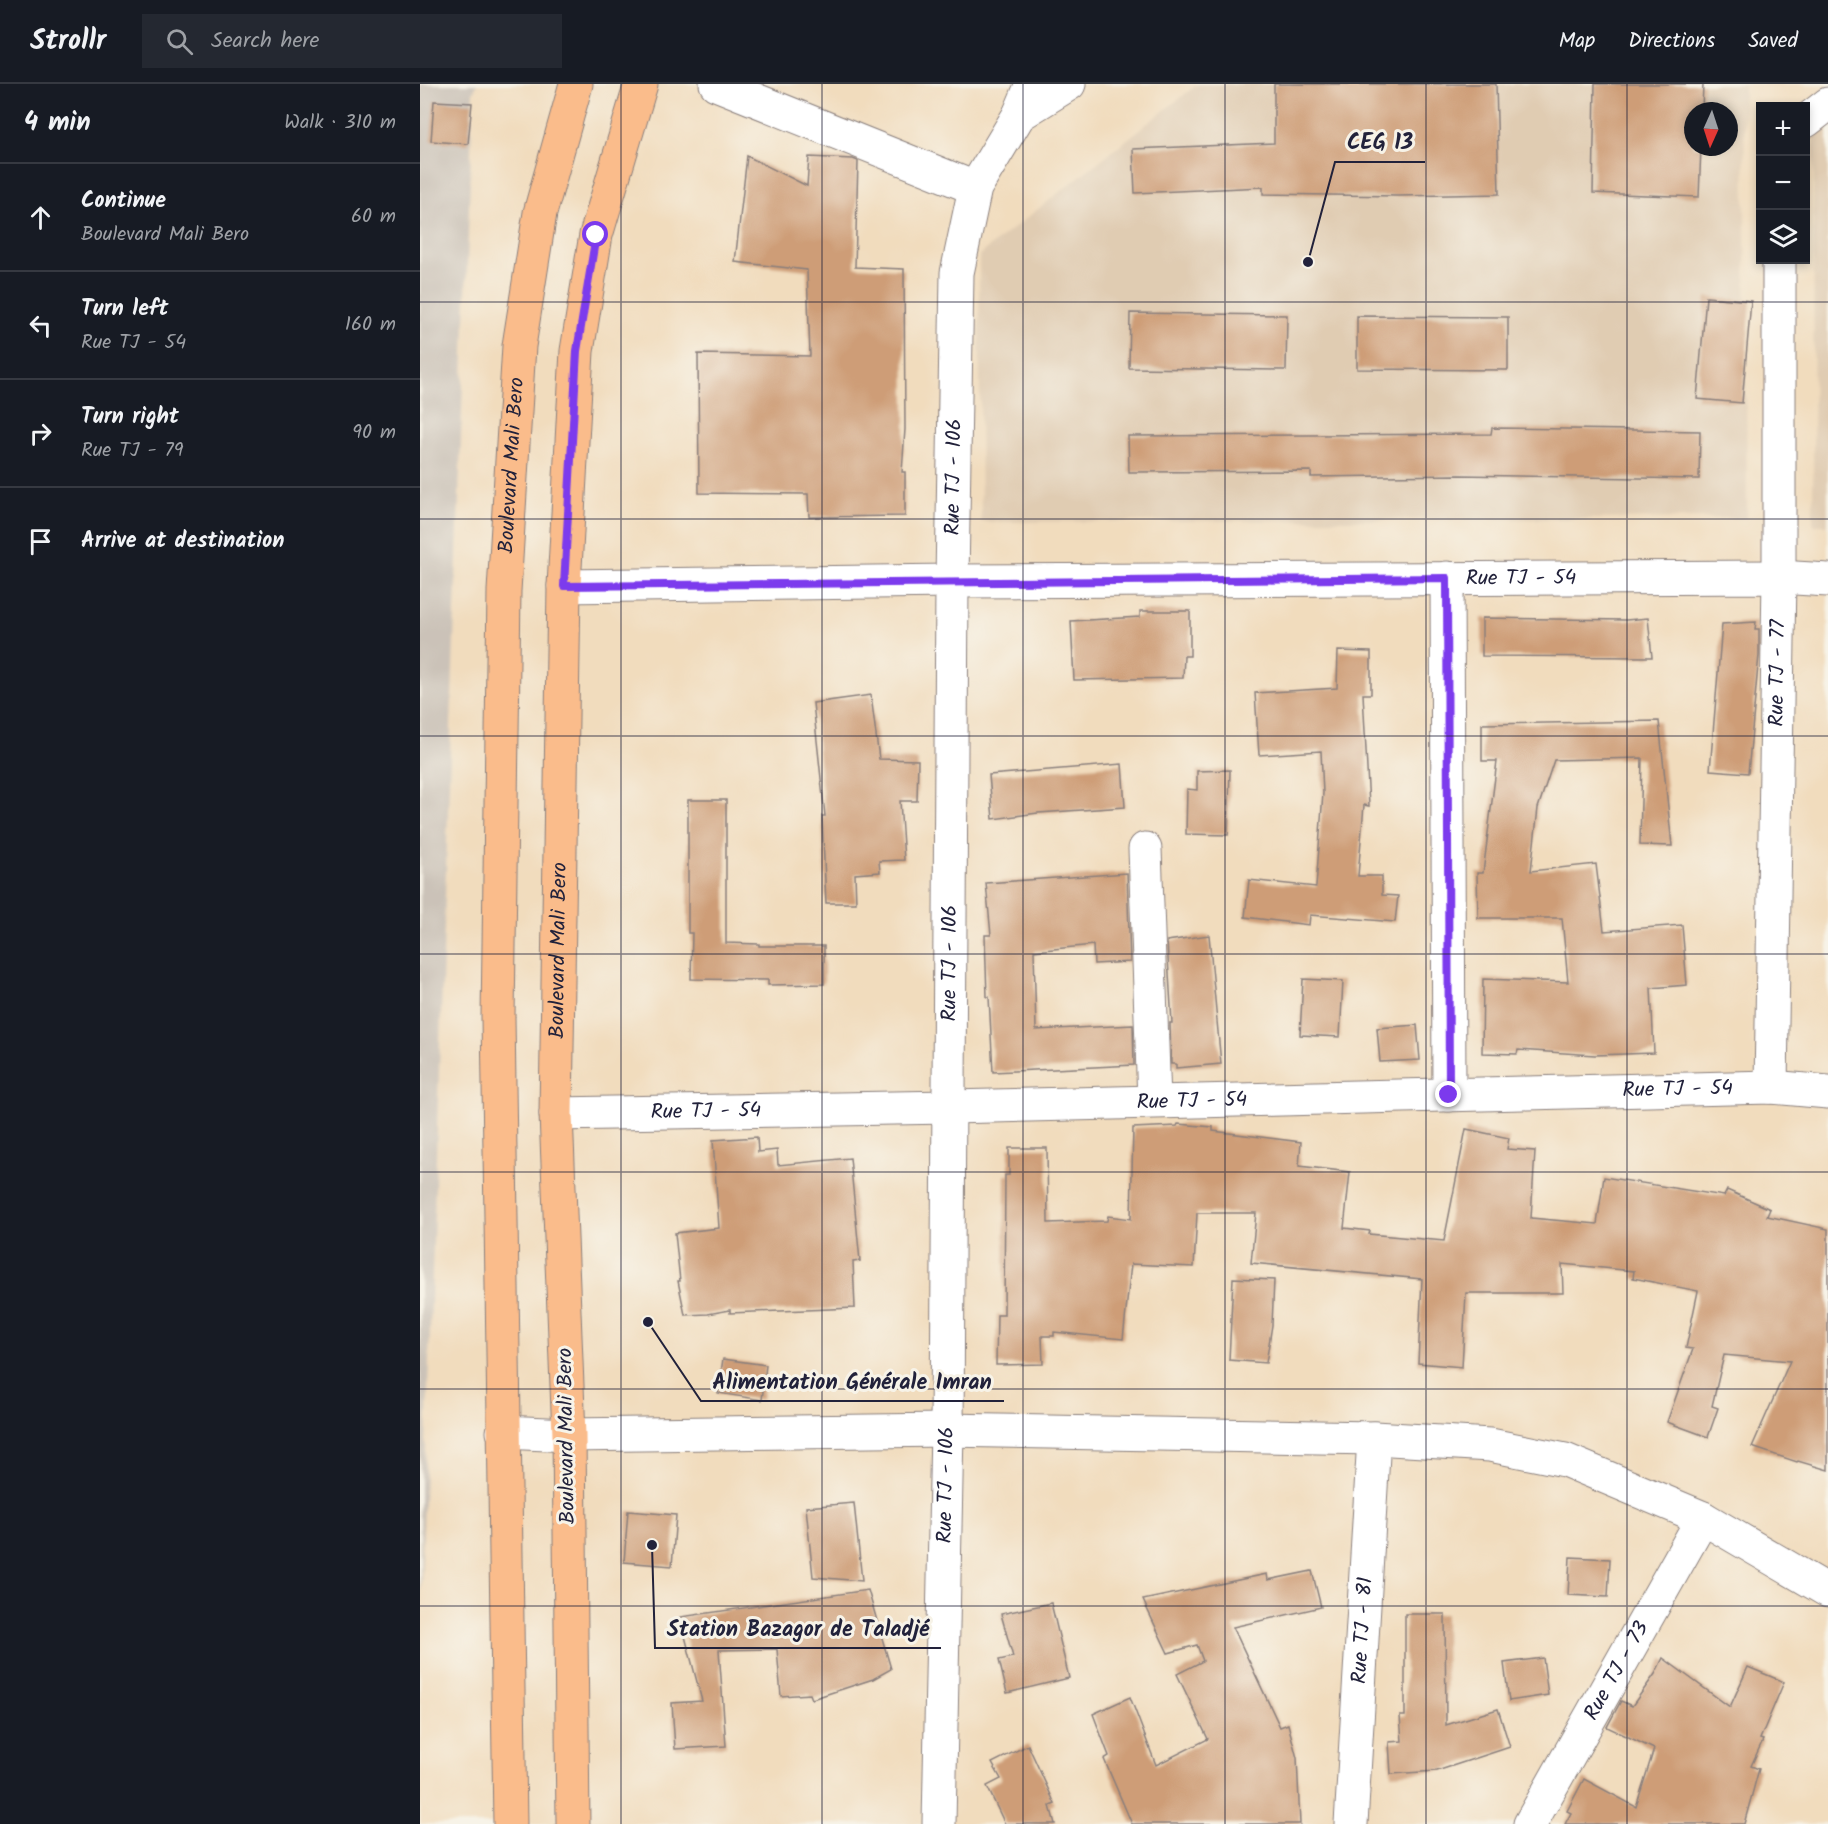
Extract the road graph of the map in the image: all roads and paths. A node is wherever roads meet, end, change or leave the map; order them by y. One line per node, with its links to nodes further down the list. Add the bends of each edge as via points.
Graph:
1 (576, 84): 24 (main road, Boulevard Mali Bero, via 540,213 519,346 504,591 498,1017)
2 (641, 84): 15 (main road, Boulevard Mali Bero, via 596,235 577,351)
3 (716, 84): 9 (street)
4 (1032, 84): 7 (street, Rue TJ - 106)
5 (1069, 84): 7 (street)
6 (1828, 104): 8 (street)
7 (1018, 115): 9 (street, Rue TJ - 106)
8 (1810, 118)
9 (975, 188): 14 (street, Rue TJ - 106, via 957,273)
10 (1779, 264): 11 (street, Rue TJ - 77)
11 (1779, 577): 12 (street, Rue TJ - 54); 13 (street, Rue TJ - 54); 17 (street, Rue TJ - 77)
12 (1447, 578): 14 (street, Rue TJ - 54); 19 (street)
13 (1828, 580)
14 (952, 581): 15 (street, Rue TJ - 54); 21 (street, Rue TJ - 106)
15 (564, 586): 22 (main road, Boulevard Mali Bero)
16 (1145, 849): 20 (street)
17 (1771, 1087): 18 (street, Rue TJ - 54); 19 (street, Rue TJ - 54)
18 (1828, 1092)
19 (1449, 1095): 20 (street, Rue TJ - 54)
20 (1154, 1101): 21 (street, Rue TJ - 54)
21 (950, 1107): 22 (street, Rue TJ - 54); 23 (street, Rue TJ - 106)
22 (556, 1114): 25 (main road, Boulevard Mali Bero)
23 (947, 1430): 25 (street); 26 (street); 31 (street, Rue TJ - 106)
24 (503, 1432): 25 (street); 29 (main road, Boulevard Mali Bero)
25 (569, 1435): 30 (main road, Boulevard Mali Bero)
26 (1374, 1438): 27 (street, via 1490,1444 1565,1460); 32 (street, Rue TJ - 81)
27 (1703, 1518): 28 (street); 33 (street, Rue TJ - 73)
28 (1828, 1591)
29 (510, 1824)
30 (573, 1824)
31 (939, 1824)
32 (1351, 1824)
33 (1530, 1824)

